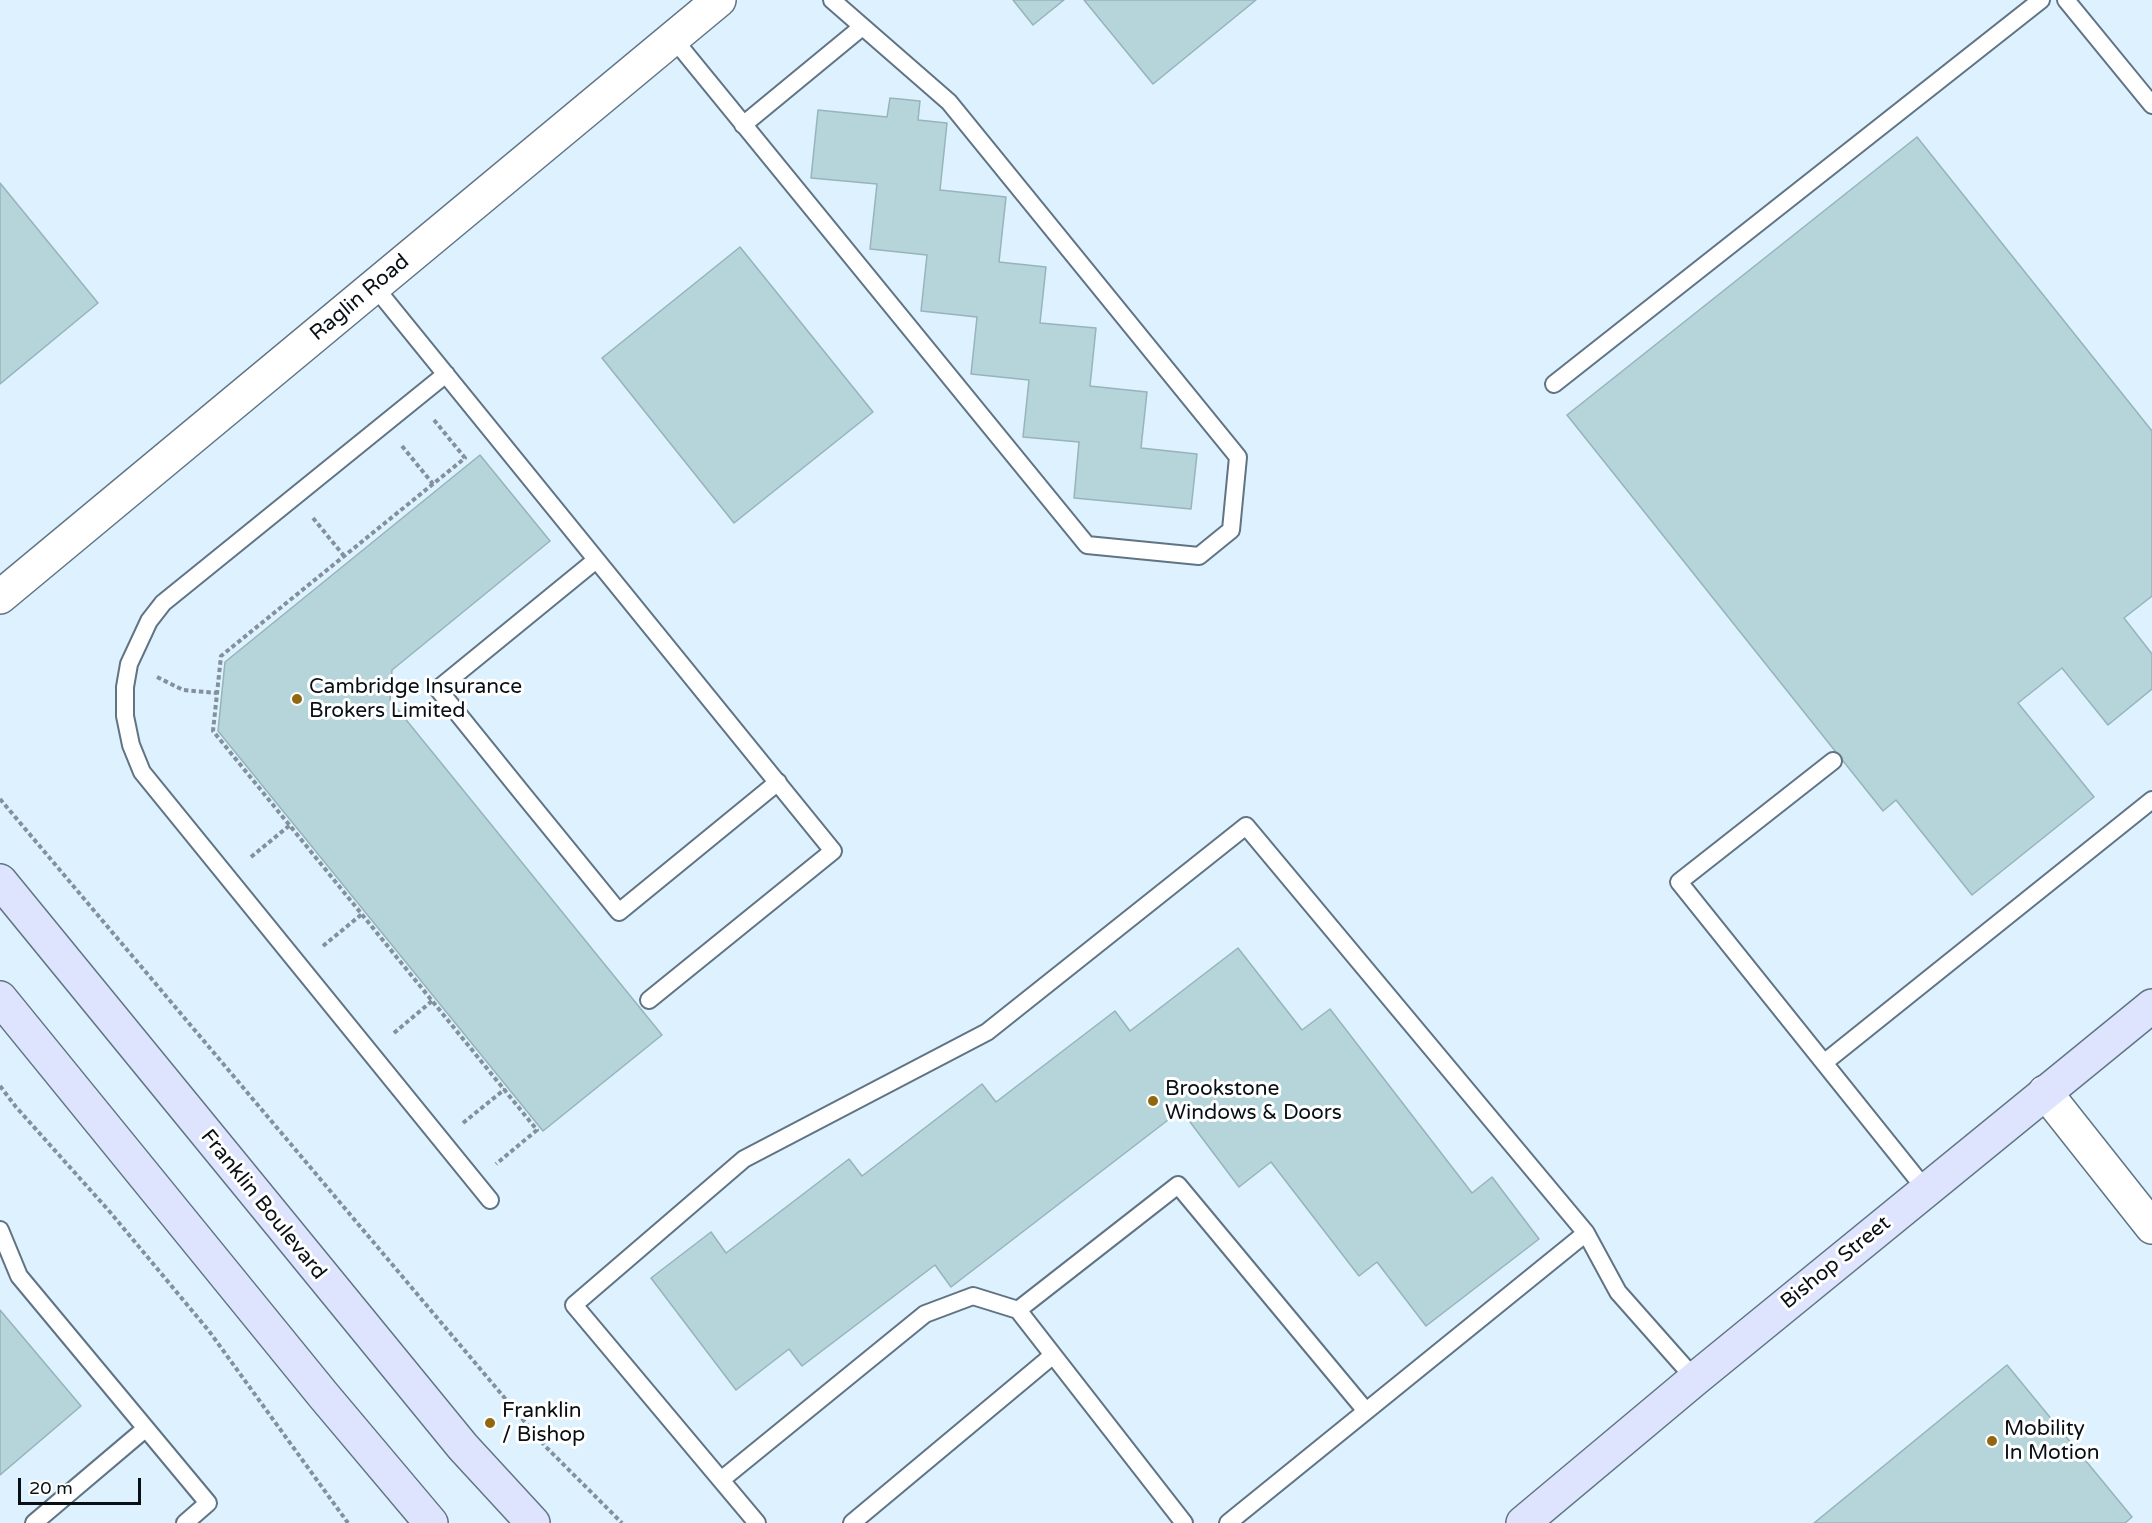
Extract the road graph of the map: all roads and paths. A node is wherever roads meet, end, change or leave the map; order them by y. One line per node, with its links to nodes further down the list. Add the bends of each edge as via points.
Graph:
1 (719, 0): 6 (street, Raglin Road)
2 (832, 0): 5 (lane)
3 (2041, 0): 11 (lane)
4 (2066, 0): 7 (lane)
5 (862, 27): 8 (lane); 8 (lane, via 949,102 1238,457 1231,530 1200,556 1087,544)
6 (673, 38): 8 (lane); 9 (street, Raglin Road)
7 (2152, 105)
8 (743, 124)
9 (374, 286): 10 (lane); 18 (street, Raglin Road)
10 (446, 374): 17 (lane); 42 (lane, via 163,603 149,621 129,663 125,716 130,745 142,772)
11 (1554, 384)
12 (427, 412): 14 (path, via 465,458)
13 (418, 465): 14 (path)
14 (433, 484): 16 (path)
15 (328, 537): 16 (path)
16 (344, 556): 20 (path, via 221,656)
17 (596, 560): 22 (lane); 22 (lane, via 438,689 619,912)
18 (0, 597)
19 (151, 674): 20 (path, via 183,690)
20 (217, 693): 25 (path, via 213,731)
21 (1833, 761): 35 (lane, via 1679,882)
22 (778, 782): 31 (lane, via 833,851)
23 (0, 799): 57 (path, via 539,1438)
24 (2152, 800): 35 (lane)
25 (290, 825): 26 (path); 28 (path)
26 (245, 862)
27 (0, 881): 56 (main road, Franklin Boulevard, via 463,1447)
28 (362, 914): 29 (path); 32 (path)
29 (317, 951)
30 (0, 998): 55 (main road)
31 (649, 1000)
32 (432, 1001): 34 (path); 37 (path)
33 (2152, 1006): 38 (main road, Bishop Street)
34 (413, 1017)
35 (1825, 1062): 41 (lane)
36 (0, 1086): 54 (path, via 209,1331)
37 (505, 1089): 39 (path); 40 (path, via 537,1130)
38 (2045, 1092): 41 (main road, Bishop Street); 43 (street)
39 (459, 1126)
40 (492, 1167)
41 (1926, 1190): 48 (main road, Bishop Street)
42 (490, 1200)
43 (2152, 1227)
44 (0, 1230): 50 (lane, via 20,1276)
45 (1586, 1233): 48 (lane, via 1618,1292); 49 (lane); 51 (lane, via 1246,826 987,1032 744,1159 574,1305)
46 (1018, 1310): 47 (lane); 49 (lane, via 1178,1185); 51 (lane, via 973,1296 925,1314)
47 (1052, 1356): 59 (lane); 60 (lane)
48 (1695, 1379): 62 (main road, Bishop Street)
49 (1366, 1411): 61 (lane)
50 (145, 1429): 52 (lane); 53 (lane, via 208,1503)
51 (721, 1480): 58 (lane)
52 (34, 1523)
53 (185, 1523)
54 (348, 1523)
55 (431, 1523)
56 (533, 1523)
57 (622, 1523)
58 (757, 1523)
59 (852, 1523)
60 (1184, 1523)
61 (1228, 1523)
62 (1523, 1523)

